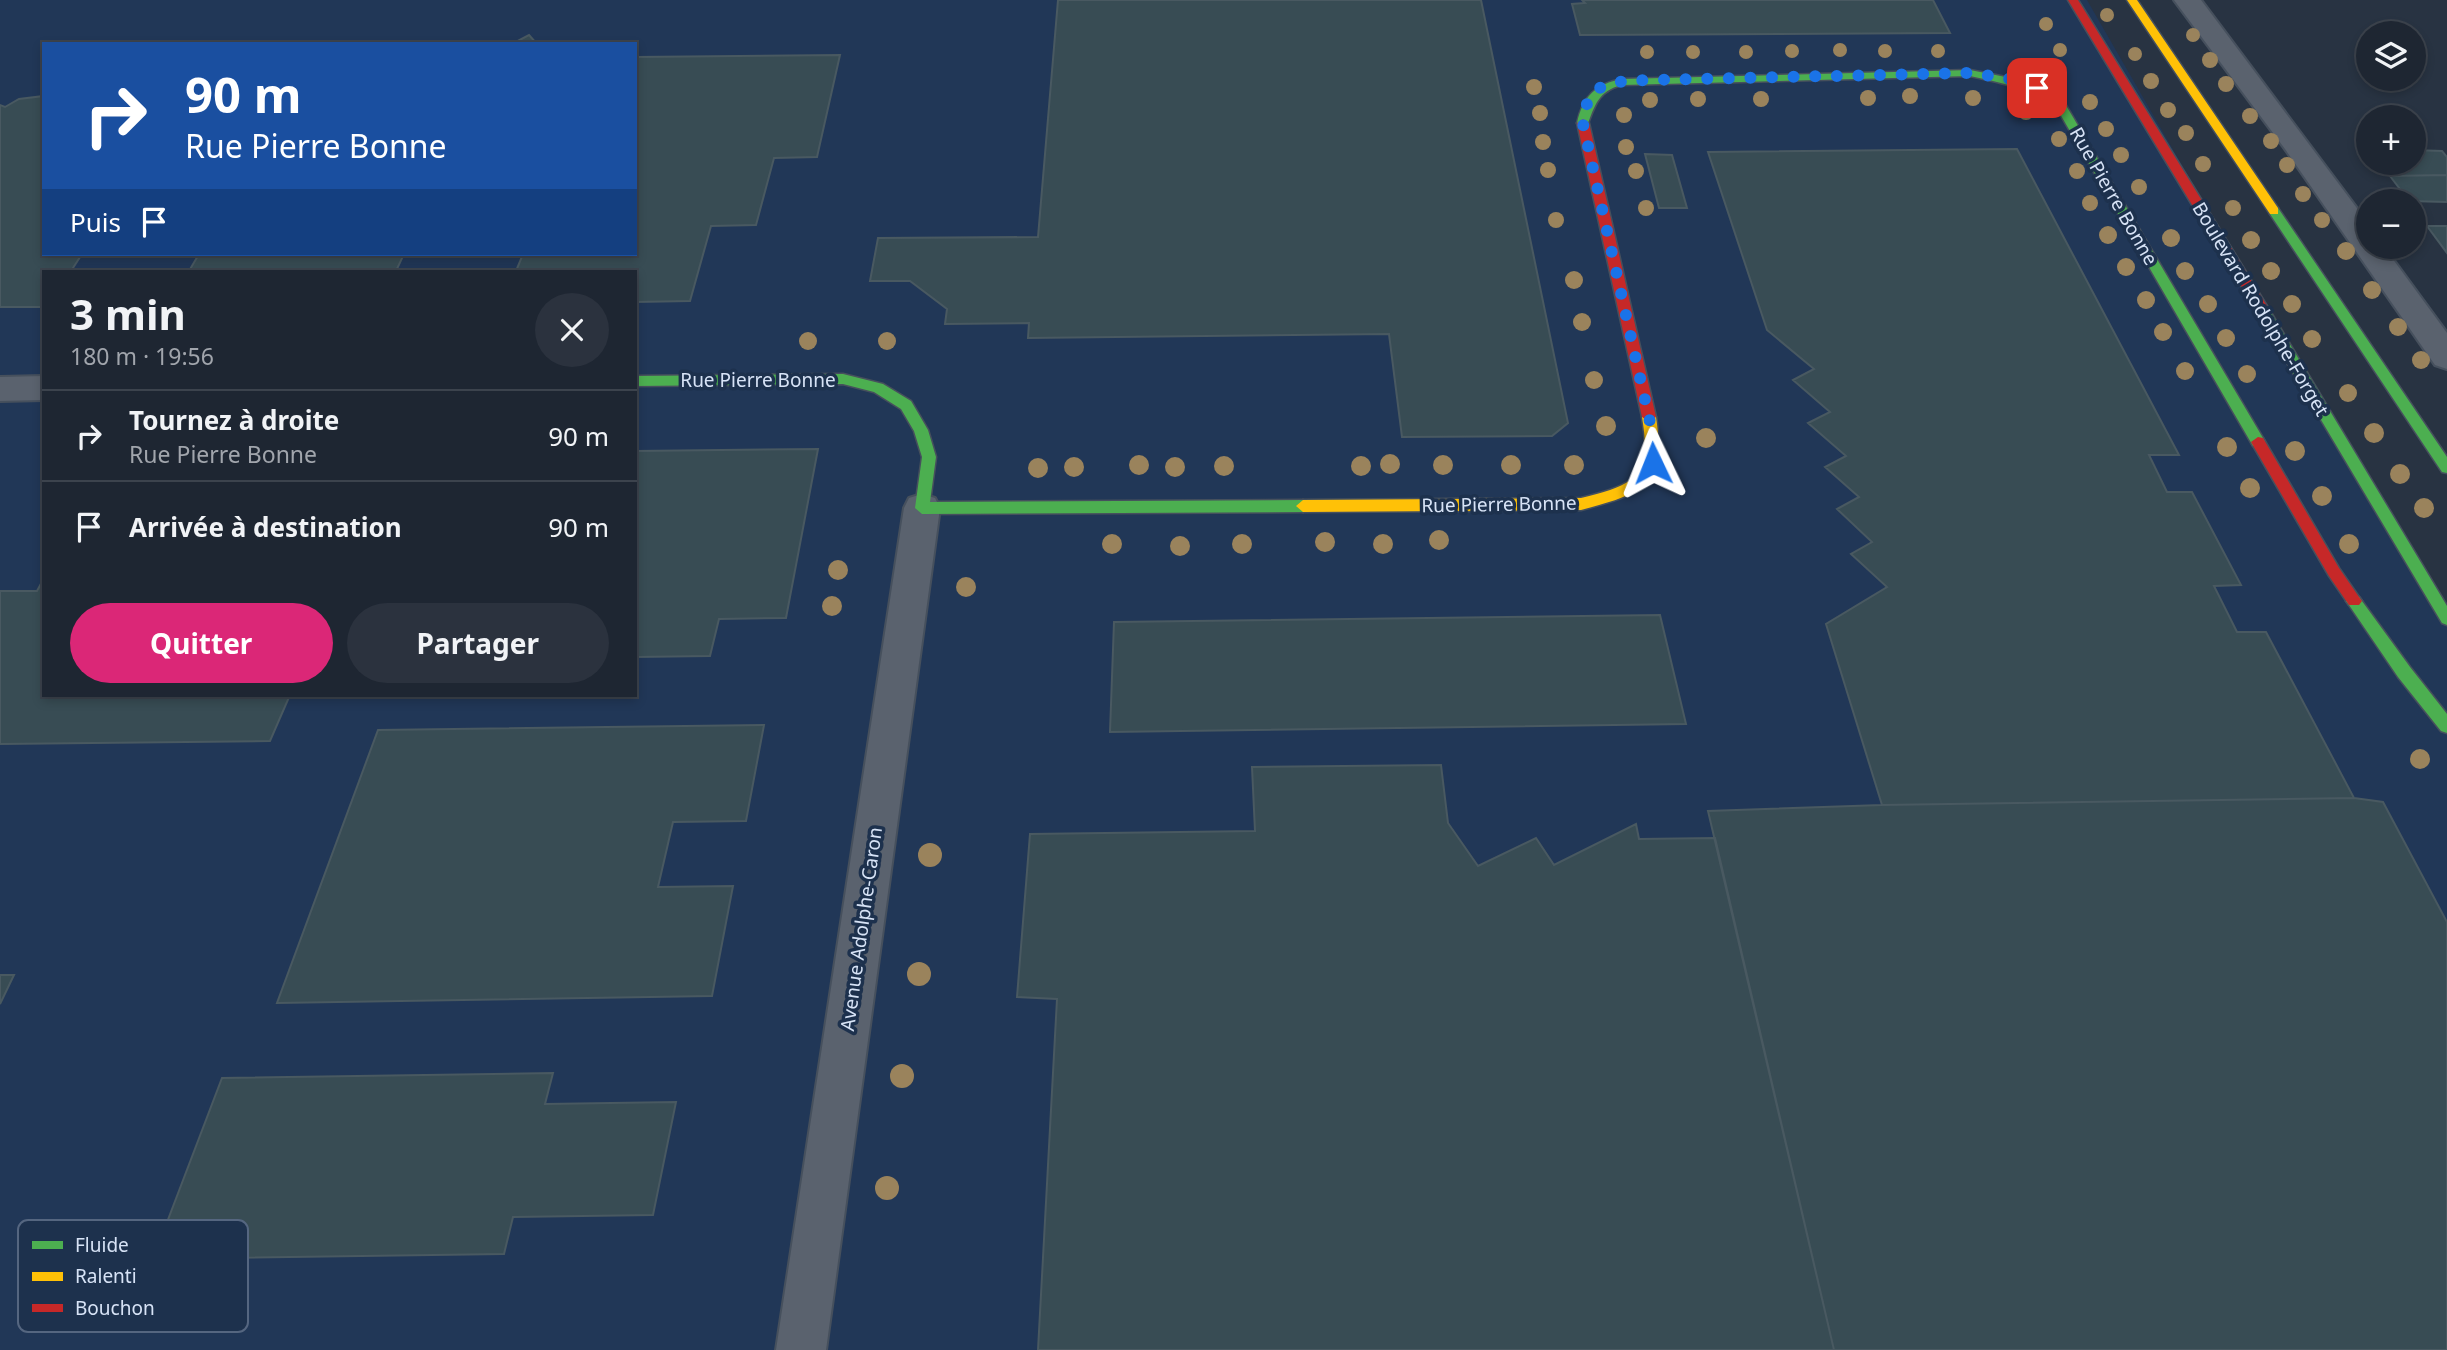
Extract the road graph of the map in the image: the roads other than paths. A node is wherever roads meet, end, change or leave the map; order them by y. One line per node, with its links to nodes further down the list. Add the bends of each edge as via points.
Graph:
1 (2073, 0): 12 (street, Boulevard Rodolphe-Forget)
2 (2132, 0): 10 (street)
3 (2187, 0): 4 (street)
4 (2356, 229)
5 (2377, 259): 6 (street)
6 (2447, 357)
7 (637, 381): 11 (street, Rue Pierre Bonne, via 842,379 878,388 906,405 921,430 929,457)
8 (42, 388): 9 (street)
9 (0, 389)
10 (2447, 468)
11 (922, 508): 13 (street, Rue Pierre Bonne, via 1581,504 1613,497 1637,484 1653,463 1654,440 1583,124 1584,106 1593,90 1616,82 1647,80 1970,73 2007,78 2037,88 2060,105 2334,572); 14 (street, Avenue Adolphe-Caron)
12 (2447, 619)
13 (2447, 726)
14 (801, 1350)

